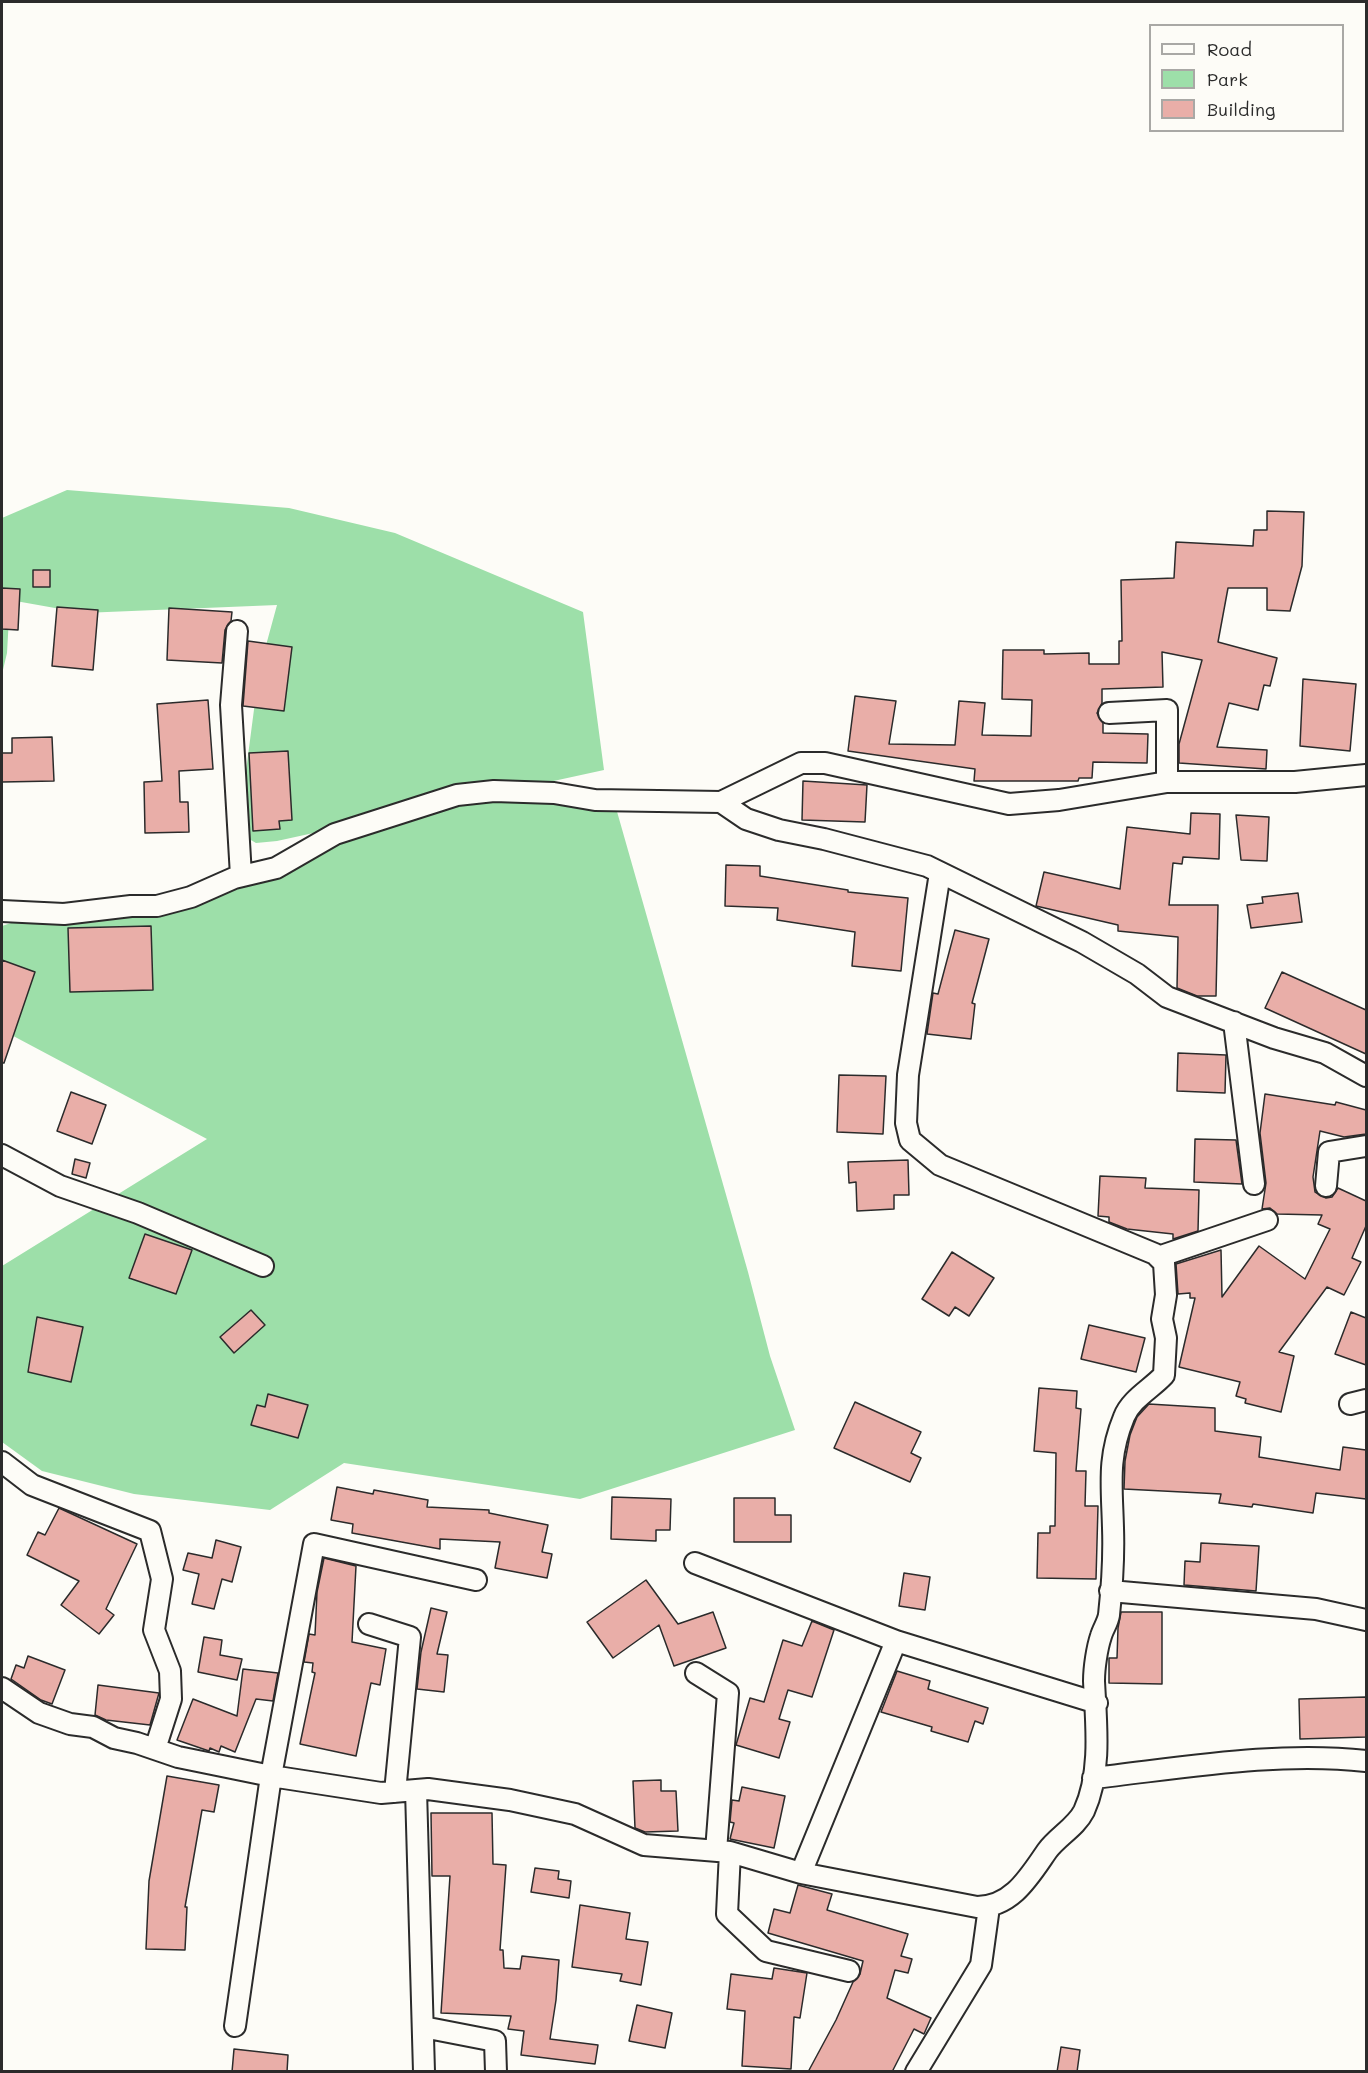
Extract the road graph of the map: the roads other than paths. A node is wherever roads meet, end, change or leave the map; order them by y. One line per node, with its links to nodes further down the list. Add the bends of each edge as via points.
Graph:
1 (237, 630): 7 (street, via 231,705)
2 (1108, 713): 4 (street, via 1167,710)
3 (1366, 775): 4 (street, via 1295,782)
4 (1167, 782): 5 (street, via 1009,804 825,763 801,763)
5 (722, 802): 6 (street, via 746,819 779,830 901,858); 7 (street, via 604,800 494,791 457,795 335,834 276,868)
6 (940, 873): 9 (street, via 1082,942 1167,996); 16 (street, via 908,1075 906,1123 910,1140 940,1165)
7 (241, 876): 8 (street, via 157,906 64,914)
8 (2, 911)
9 (1234, 1022): 10 (street, via 1325,1053); 13 (street)
10 (1366, 1076)
11 (1366, 1146): 14 (street, via 1329,1152)
12 (2, 1155): 17 (street, via 60,1186 138,1213)
13 (1254, 1184)
14 (1326, 1186)
15 (1266, 1220): 16 (street)
16 (1158, 1257): 21 (street, via 1164,1263 1165,1274 1164,1375 1130,1403 1112,1456)
17 (263, 1266)
18 (2, 1462): 28 (street, via 32,1485 150,1531 162,1579 154,1629 170,1671 171,1699)
19 (695, 1563): 24 (street)
20 (476, 1580): 30 (street, via 314,1544)
21 (1110, 1591): 22 (street, via 1316,1609); 27 (street, via 1094,1679)
22 (1366, 1620)
23 (369, 1624): 33 (street, via 410,1637)
24 (896, 1641): 27 (street); 35 (street)
25 (696, 1673): 34 (street, via 728,1693)
26 (2, 1688): 28 (street, via 39,1713)
27 (1097, 1703): 31 (street)
28 (155, 1749): 30 (street)
29 (1366, 1761): 31 (street, via 1330,1757 1231,1762)
30 (271, 1776): 33 (street); 38 (street)
31 (1093, 1778): 36 (street, via 1084,1812 1048,1850 1030,1878 1005,1901)
32 (416, 1790): 33 (street); 34 (street, via 510,1800 575,1814 644,1845); 39 (street)
33 (395, 1792)
34 (723, 1852): 35 (street); 37 (street, via 727,1914 766,1951)
35 (801, 1873): 36 (street)
36 (989, 1907): 42 (street, via 981,1965)
37 (849, 1971)
38 (235, 2026)
39 (423, 2027): 40 (street); 41 (street, via 495,2041)
40 (424, 2072)
41 (496, 2072)
42 (916, 2072)

